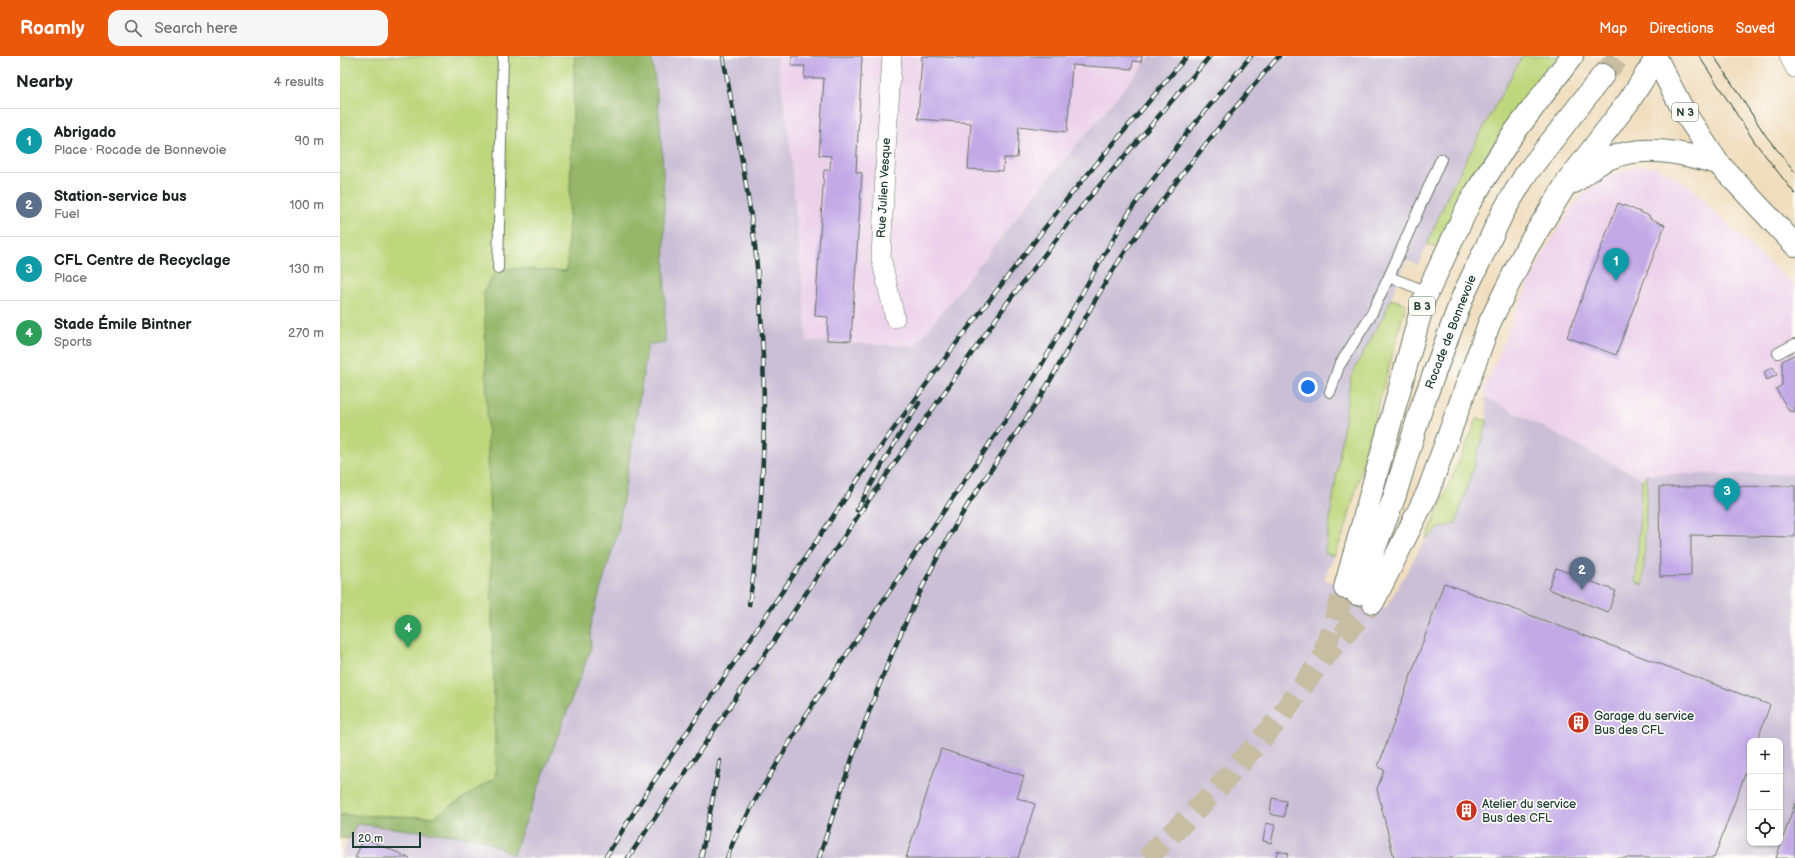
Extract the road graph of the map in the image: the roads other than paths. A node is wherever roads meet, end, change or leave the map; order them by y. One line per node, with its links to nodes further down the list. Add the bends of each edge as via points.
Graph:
1 (503, 56): 12 (lane)
2 (892, 56): 15 (street, Rue Julien Vesque, via 881,258)
3 (1572, 56): 14 (main road, B 3, via 1511,137 1470,202)
4 (1789, 56): 6 (street)
5 (1657, 57): 9 (main road, N 3, via 1683,110); 10 (main road, via 1629,101)
6 (1795, 68)
7 (1603, 75): 19 (main road, Rocade de Bonnevoie, via 1526,174 1503,212 1462,296 1422,406 1394,498)
8 (1441, 159): 13 (lane)
9 (1718, 163): 10 (main road, via 1685,153 1638,150 1608,158); 11 (main road, N 3)
10 (1560, 192): 19 (main road, via 1526,249 1489,324 1428,492)
11 (1795, 246)
12 (498, 268)
13 (1389, 277): 14 (lane); 18 (lane, via 1371,315 1338,366)
14 (1428, 292): 19 (main road, B 3, via 1424,300)
15 (895, 318)
16 (1795, 344): 17 (lane)
17 (1778, 353)
18 (1330, 392)
19 (1358, 594)

